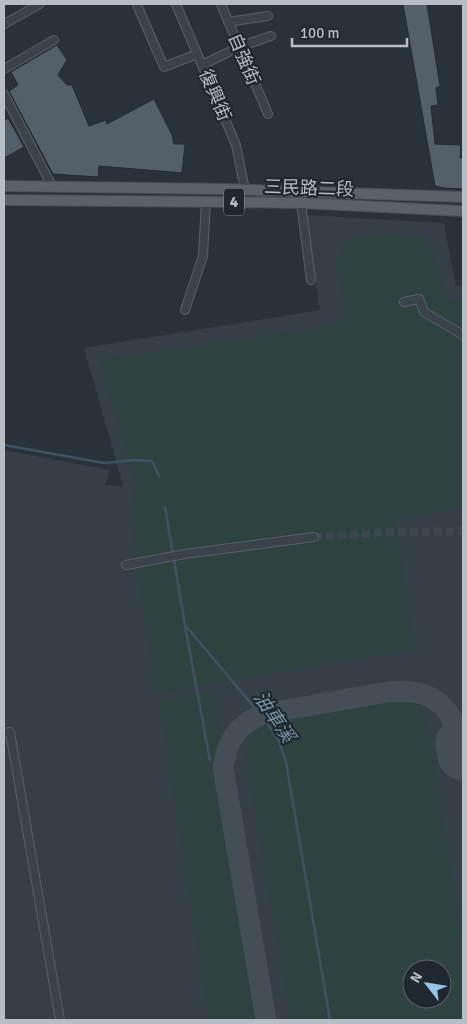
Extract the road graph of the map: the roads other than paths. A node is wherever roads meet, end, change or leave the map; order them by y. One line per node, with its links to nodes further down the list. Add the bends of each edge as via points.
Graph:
1 (40, 4): 7 (lane)
2 (176, 4): 11 (lane, 復興街)
3 (220, 4): 6 (lane, 自強街)
4 (137, 5): 11 (lane, via 164,67)
5 (268, 16): 6 (lane)
6 (228, 22): 10 (lane, 自強街)
7 (4, 24)
8 (271, 36): 10 (lane)
9 (54, 40): 13 (lane)
10 (239, 47): 12 (lane); 15 (lane, 自強街)
11 (197, 54): 12 (lane, 復興街)
12 (202, 65): 18 (lane, 復興街, via 236,145)
13 (4, 69)
14 (4, 94): 17 (lane)
15 (268, 114)
16 (4, 186): 17 (main road, 三民路二段 / 4)
17 (52, 186): 18 (main road, 三民路二段 / 4)
18 (245, 190): 19 (main road, 三民路二段 / 4)
19 (463, 197)
20 (4, 200): 21 (main road, 三民路二段 / 4)
21 (206, 202): 22 (main road, 三民路二段 / 4); 26 (lane, via 203,256)
22 (301, 203): 23 (main road, 三民路二段 / 4); 24 (lane)
23 (463, 211)
24 (311, 280)
25 (404, 302): 27 (lane, via 419,299 424,312)
26 (185, 310)
27 (463, 335)
28 (314, 537): 29 (lane)
29 (126, 565)
30 (4, 733): 31 (lane, via 10,732)
31 (60, 1020)

